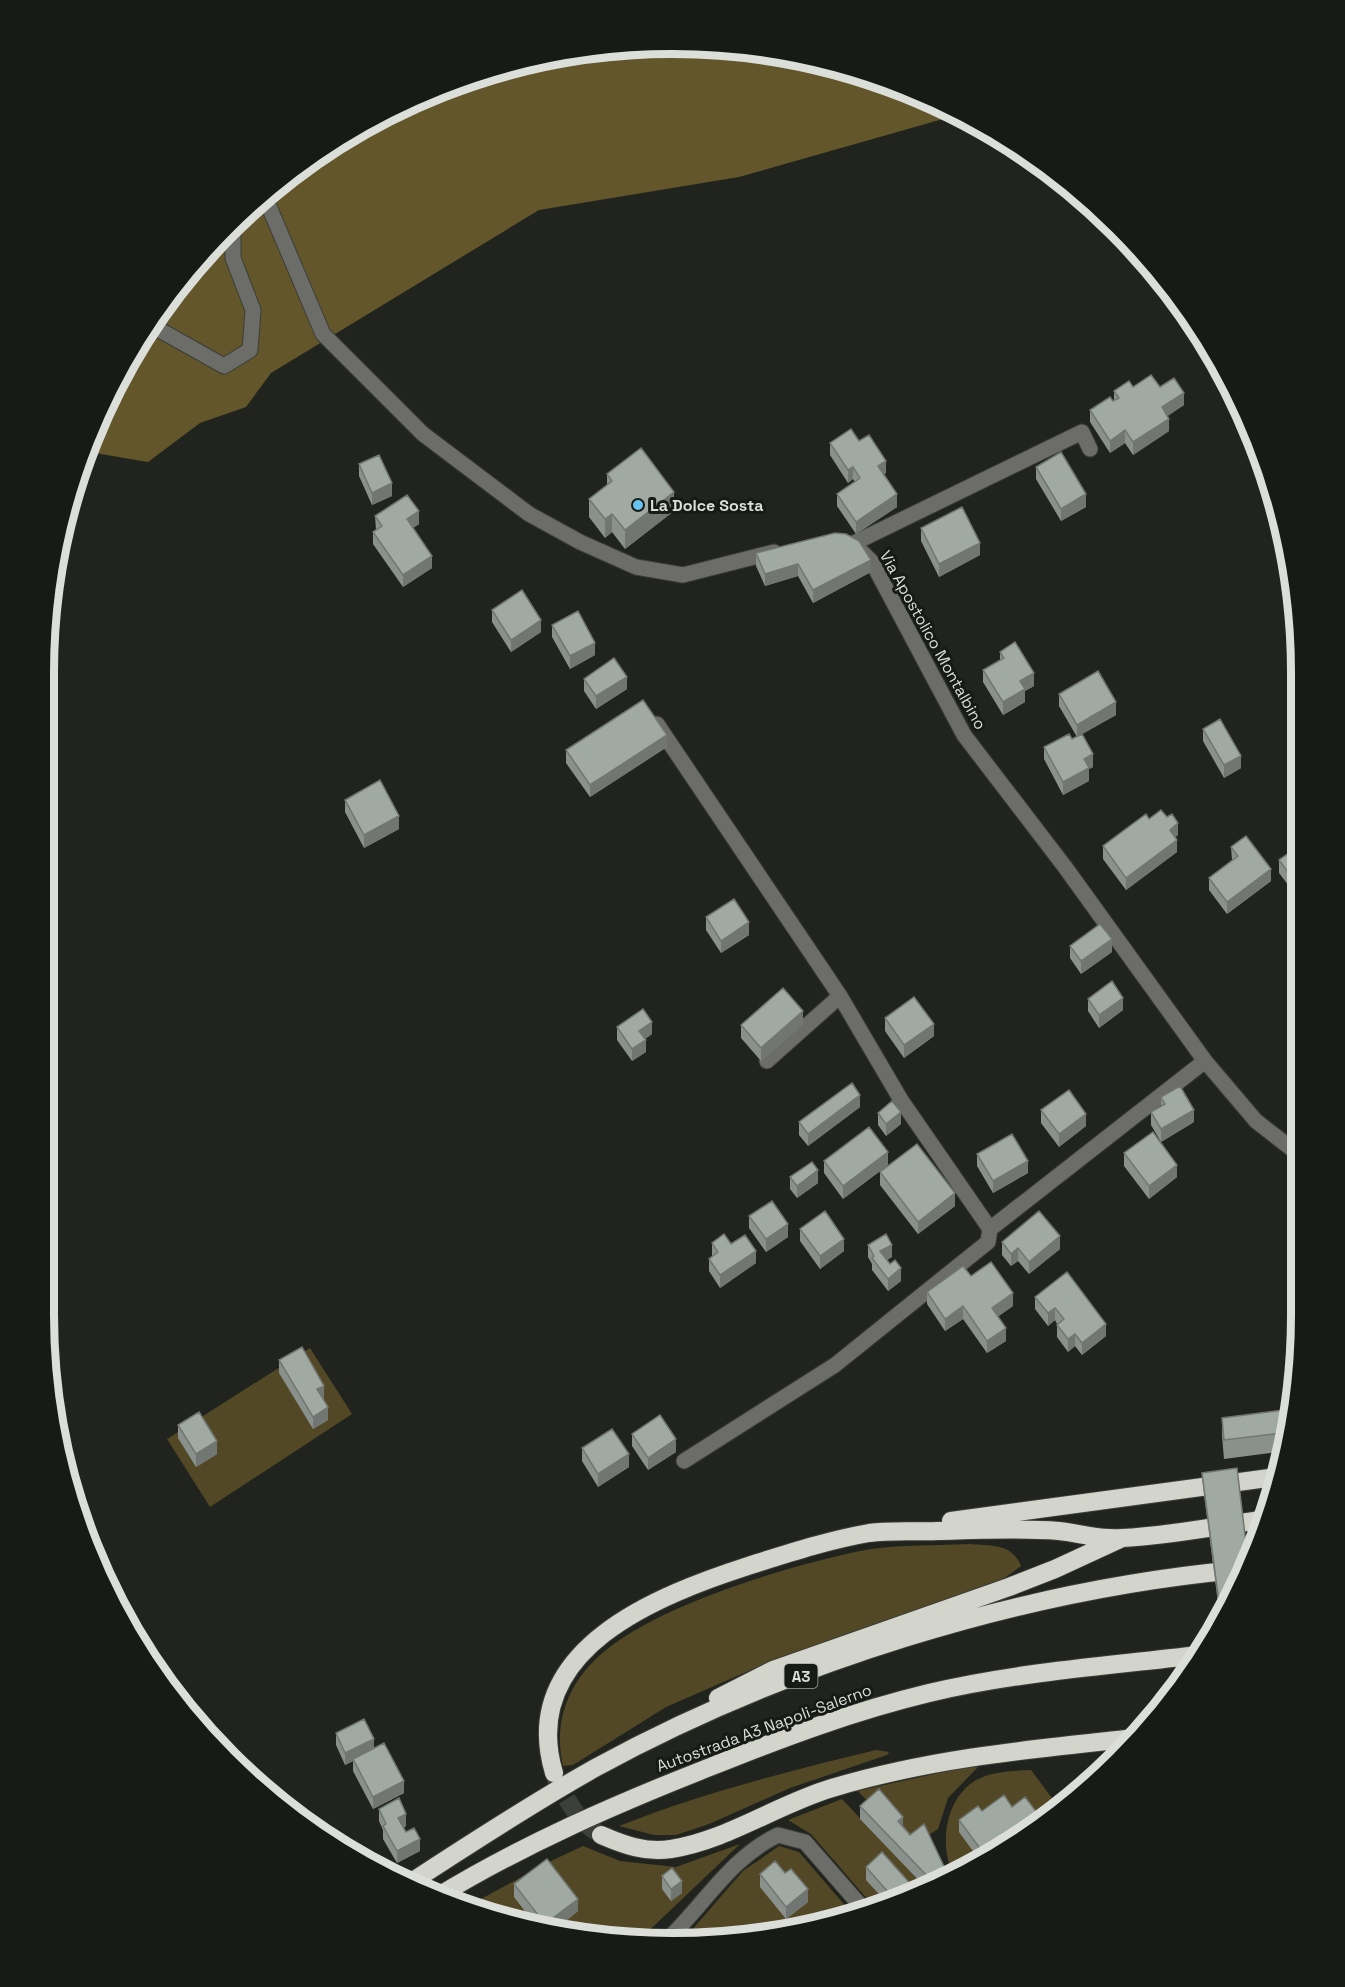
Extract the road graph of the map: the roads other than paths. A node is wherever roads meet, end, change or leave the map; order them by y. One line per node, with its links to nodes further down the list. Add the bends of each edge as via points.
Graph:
1 (268, 204): 7 (street, via 323,334 423,434 529,514 636,567 683,575)
2 (233, 237): 3 (street, via 233,258 254,310 250,351 224,366)
3 (158, 329)
4 (1090, 449): 6 (street, via 1082,432)
5 (840, 536): 6 (street, Via Apostolico Montalbino)
6 (854, 543): 11 (street, Via Apostolico Montalbino, via 872,562 964,735)
7 (784, 550)
8 (648, 710): 9 (street)
9 (840, 996): 10 (street); 13 (street, via 901,1100)
10 (766, 1061)
11 (1205, 1061): 12 (street, Via Apostolico Montalbino, via 1256,1121); 13 (street)
12 (1291, 1148)
13 (990, 1229): 14 (street, via 988,1242 835,1365)
14 (684, 1461)
15 (1269, 1478): 17 (highway, A3)
16 (1255, 1521): 18 (highway, A3)
17 (870, 1533): 18 (highway, A3, via 1020,1529); 23 (highway, A3, via 805,1548 717,1576 654,1603 608,1630 572,1665 552,1702 547,1737)
18 (1120, 1539): 22 (highway, A3, via 1009,1587 773,1670 705,1704)
19 (1235, 1570): 22 (highway, Autostrada A3 Napoli-Salerno / A3, via 1079,1594 944,1627 802,1675)
20 (1188, 1656): 26 (highway, Autostrada A3 Napoli-Salerno, via 989,1681 872,1708 616,1804 530,1845)
21 (1122, 1740): 24 (highway, via 955,1758 893,1771 797,1800 712,1837 672,1849 638,1849)
22 (647, 1742): 25 (highway, Autostrada A3 Napoli-Salerno / A3, via 512,1816)
23 (554, 1773)
24 (601, 1835)
25 (418, 1878)
26 (448, 1891)
27 (859, 1904): 28 (street, via 805,1842 778,1835 735,1863)
28 (677, 1933)

